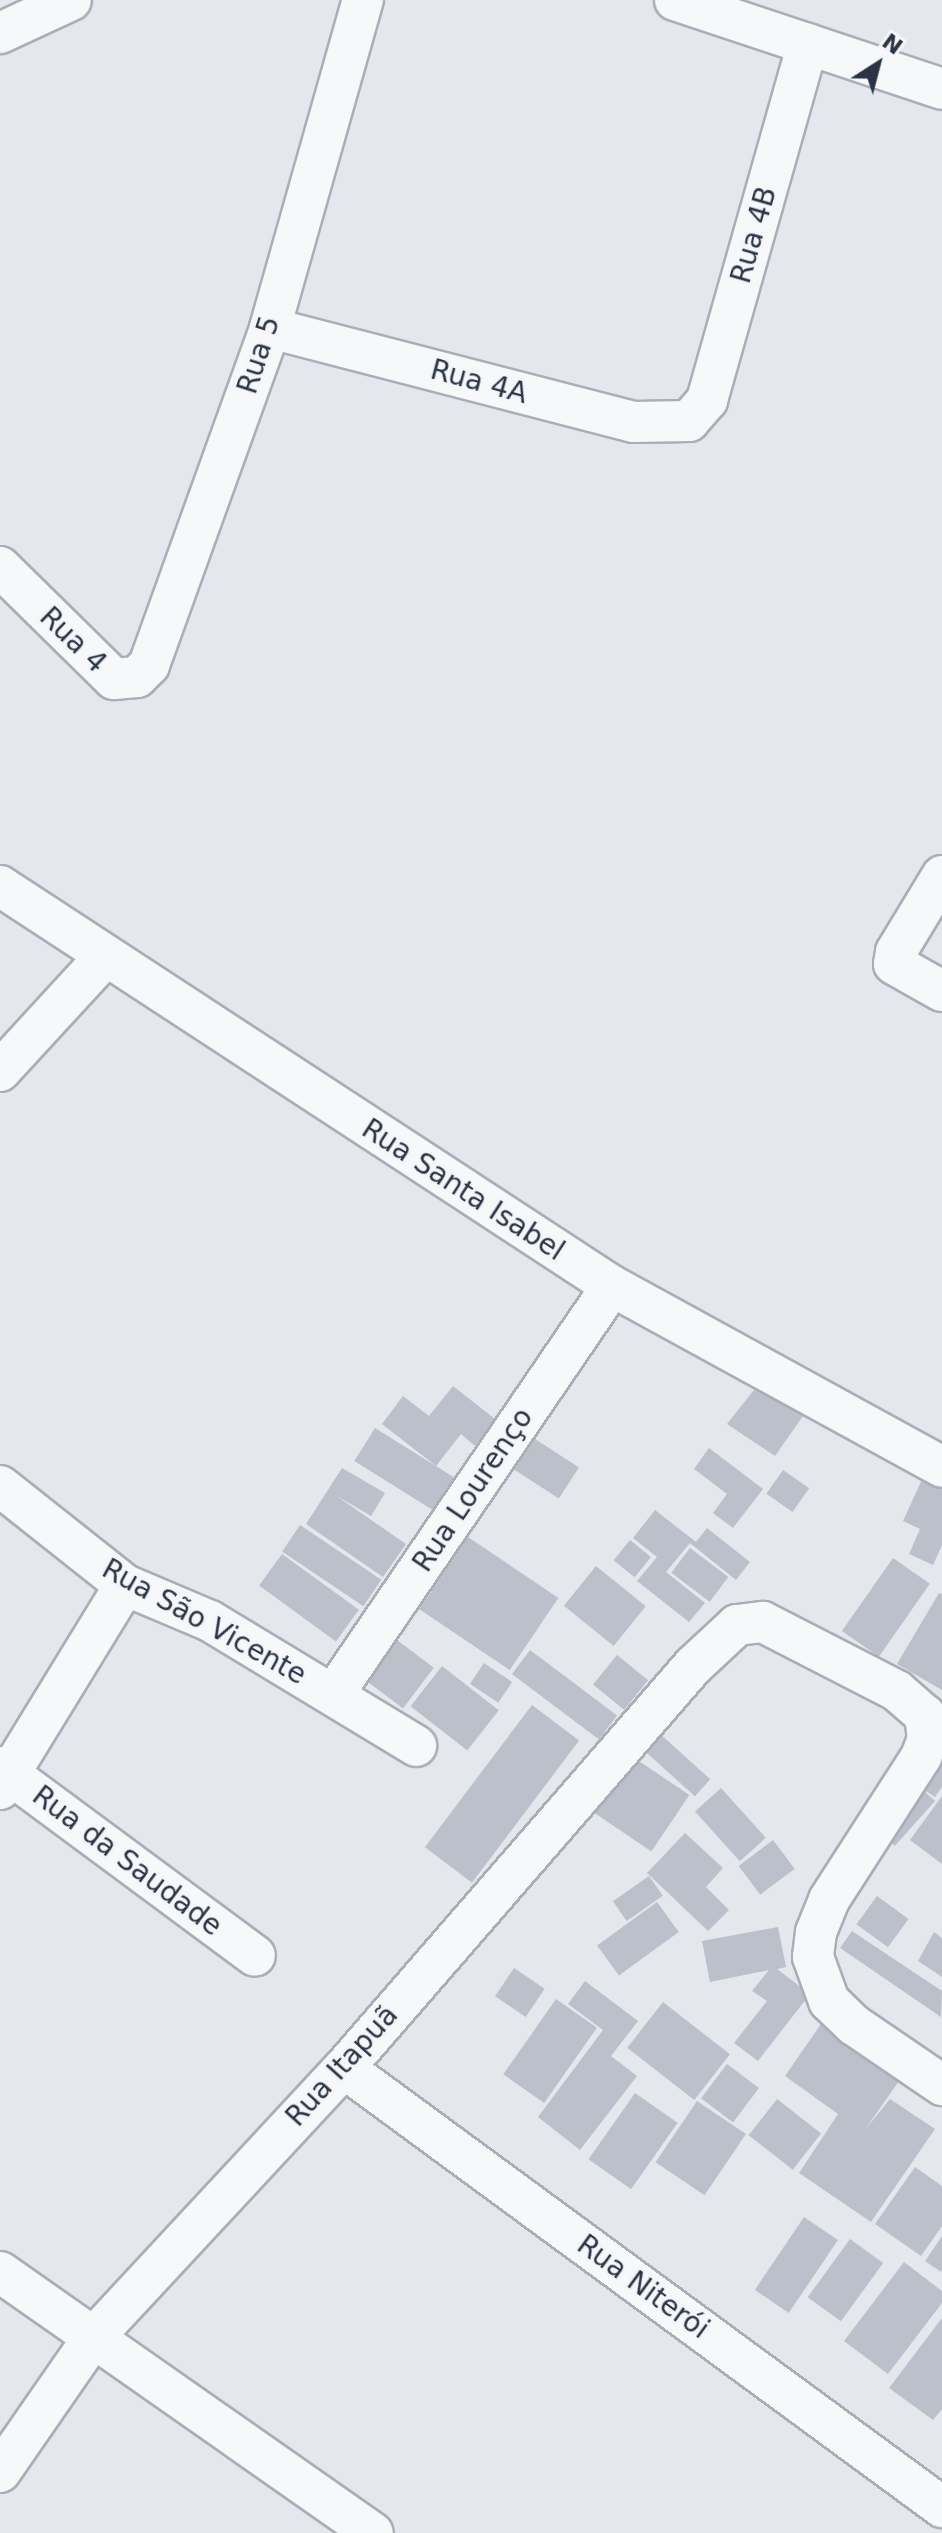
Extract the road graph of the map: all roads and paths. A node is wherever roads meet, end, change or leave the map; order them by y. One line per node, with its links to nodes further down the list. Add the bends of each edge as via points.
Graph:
1 (71, 0): 4 (street)
2 (363, 0): 7 (street, Rua 5)
3 (675, 0): 5 (street)
4 (0, 33)
5 (808, 44): 6 (street); 8 (street, Rua 4B, via 707,400)
6 (942, 89)
7 (270, 328): 8 (street, Rua 4A, via 633,422); 10 (street, Rua 5, via 159,645 144,672 126,681)
8 (689, 421)
9 (0, 567): 10 (street, Rua 4)
10 (114, 679)
11 (942, 876): 14 (street, via 894,964)
12 (0, 886): 13 (street, Rua Santa Isabel)
13 (104, 958): 15 (street); 16 (street, Rua Santa Isabel)
14 (942, 991)
15 (0, 1071)
16 (612, 1286): 17 (street, Rua Santa Isabel); 20 (street, Rua Lourenço)
17 (942, 1467)
18 (0, 1486): 19 (street, Rua São Vicente)
19 (125, 1585): 20 (street, Rua São Vicente, via 210,1621); 22 (street)
20 (333, 1695): 21 (street, Rua São Vicente)
21 (416, 1746)
22 (3, 1777): 23 (street, Rua da Saudade)
23 (255, 1956)
24 (344, 2068): 25 (street, Rua Itapuã, via 693,1666 737,1625 763,1622 897,1691 925,1715 928,1738 921,1757 829,1900 813,1957 829,2001 854,2025); 27 (street, Rua Itapuã); 29 (street, Rua Niterói)
25 (942, 2085)
26 (0, 2272): 27 (street)
27 (92, 2339): 28 (street, Rua Itapuã); 30 (street)
28 (0, 2472)
29 (942, 2507)
30 (373, 2533)

